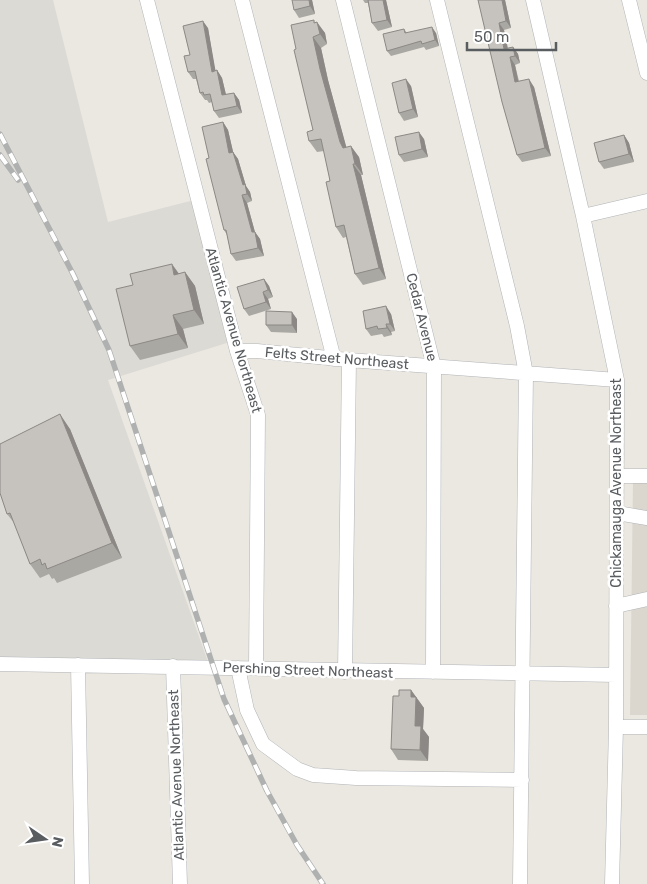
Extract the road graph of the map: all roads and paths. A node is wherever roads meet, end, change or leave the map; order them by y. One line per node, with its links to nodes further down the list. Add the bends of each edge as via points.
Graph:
1 (148, 0): 10 (street, Atlantic Avenue Northeast)
2 (242, 0): 11 (street)
3 (343, 0): 13 (street, Cedar Avenue)
4 (437, 0): 14 (street)
5 (533, 0): 9 (street, Chickamauga Avenue Northeast)
6 (629, 0): 7 (street)
7 (647, 73)
8 (647, 201): 9 (street)
9 (583, 216): 15 (street, Chickamauga Avenue Northeast)
10 (237, 351): 11 (street, Felts Street Northeast); 26 (street, Atlantic Avenue Northeast, via 258,415)
11 (334, 359): 12 (street, Felts Street Northeast)
12 (348, 360): 13 (street, Felts Street Northeast); 27 (street)
13 (434, 367): 14 (street, Felts Street Northeast); 28 (street, Cedar Avenue)
14 (526, 374): 15 (street, Felts Street Northeast); 29 (street)
15 (617, 380): 16 (street, Chickamauga Avenue Northeast)
16 (618, 476): 17 (street); 18 (street, Chickamauga Avenue Northeast)
17 (647, 476)
18 (617, 513): 19 (street); 21 (street, Chickamauga Avenue Northeast)
19 (647, 518)
20 (647, 599): 21 (street)
21 (616, 606): 30 (street, Chickamauga Avenue Northeast)
22 (0, 664): 23 (street, Pershing Street Northeast)
23 (78, 665): 24 (street, Pershing Street Northeast); 34 (street)
24 (173, 666): 25 (street, Pershing Street Northeast); 35 (street, Atlantic Avenue Northeast)
25 (238, 668): 26 (street, Pershing Street Northeast); 33 (street, via 247,710 263,744 297,769 313,775 356,778)
26 (256, 668): 27 (street, Pershing Street Northeast)
27 (345, 672): 28 (street, Pershing Street Northeast)
28 (433, 672): 29 (street, Pershing Street Northeast)
29 (524, 674): 30 (street, Pershing Street Northeast); 33 (street)
30 (616, 675): 32 (street, Chickamauga Avenue Northeast)
31 (647, 727): 32 (street)
32 (616, 728): 37 (street, Chickamauga Avenue Northeast)
33 (522, 780): 36 (street)
34 (82, 884)
35 (180, 884)
36 (520, 884)
37 (612, 884)

